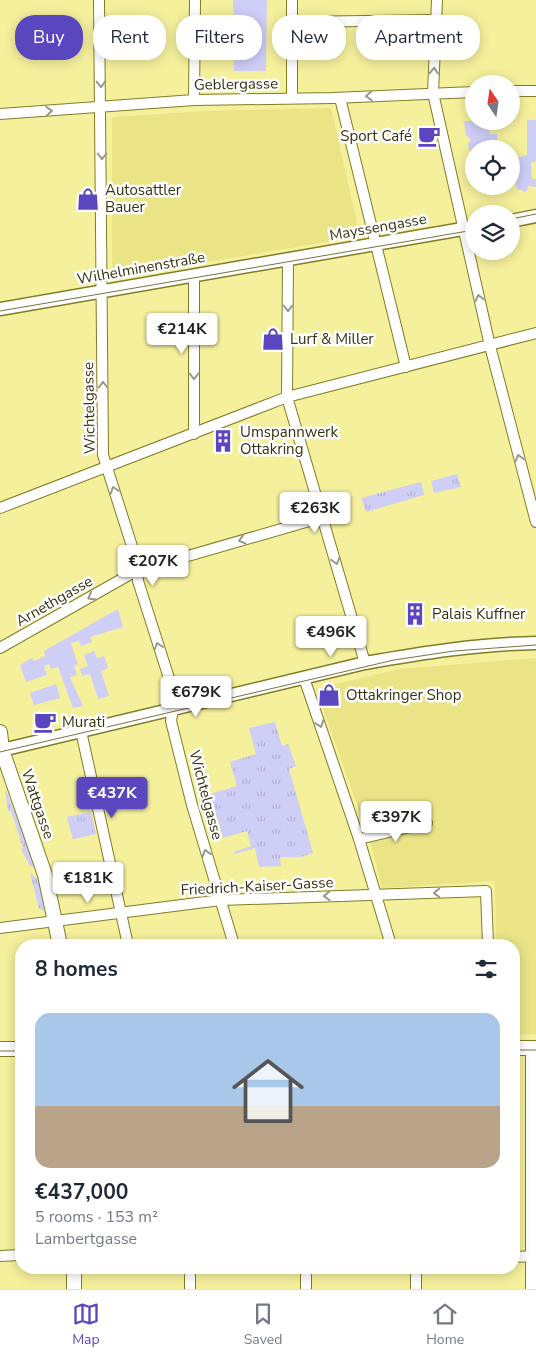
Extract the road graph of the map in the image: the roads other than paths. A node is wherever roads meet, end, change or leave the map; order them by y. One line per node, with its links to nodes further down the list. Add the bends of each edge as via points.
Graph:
1 (100, 0): 16 (street, Wichtelgasse, one-way to 16)
2 (195, 0): 15 (street)
3 (292, 0): 5 (street)
4 (437, 0): 6 (street)
5 (292, 15)
6 (436, 15)
7 (292, 60): 13 (street)
8 (434, 60): 12 (street, one-way to 8)
9 (520, 91): 10 (street)
10 (536, 91)
11 (465, 92): 12 (street, Geblergasse)
12 (433, 93): 14 (street, Geblergasse, one-way to 14); 18 (street)
13 (292, 98): 14 (street, Geblergasse); 15 (street, Geblergasse)
14 (340, 98): 22 (street, via 372,235)
15 (194, 100): 16 (street, Geblergasse)
16 (101, 107): 17 (street, Geblergasse, one-way to 16); 26 (street, Wichtelgasse, one-way to 26)
17 (0, 114)
18 (465, 216)
19 (536, 216): 20 (street)
20 (520, 219)
21 (465, 229): 22 (street, Mayssengasse)
22 (377, 244): 23 (street, Mayssengasse); 30 (street)
23 (288, 259): 25 (street, Wilhelminenstraße); 31 (street, one-way to 31)
24 (474, 260): 29 (street, one-way to 24)
25 (194, 275): 26 (street, Wilhelminenstraße); 32 (street, one-way to 32)
26 (103, 291): 27 (street, Wilhelminenstraße); 33 (street, Wichtelgasse, one-way to 26, via 103,455)
27 (0, 309)
28 (536, 333): 29 (street)
29 (490, 346): 30 (street); 34 (street, one-way to 29)
30 (406, 367): 31 (street)
31 (287, 397): 32 (street); 36 (street)
32 (194, 434): 33 (street)
33 (107, 468): 35 (street); 38 (street, Wichtelgasse, one-way to 33, via 138,562)
34 (531, 485): 37 (street)
35 (0, 508)
36 (323, 517): 38 (street, Arnethgasse, one-way to 38); 41 (street, one-way to 41)
37 (536, 522)
38 (136, 572): 40 (street, Arnethgasse, one-way to 40); 43 (street, Wichtelgasse, one-way to 38, via 175,698)
39 (536, 643): 41 (street, via 486,645)
40 (0, 648)
41 (365, 664): 42 (street)
42 (304, 678): 43 (street); 48 (street, one-way to 48)
43 (174, 709): 44 (street); 50 (street, Wichtelgasse, one-way to 43, via 171,721)
44 (81, 731): 46 (street); 51 (street)
45 (0, 732): 46 (main road, Wattgasse)
46 (1, 750): 52 (main road, Wattgasse, via 30,828)
47 (427, 823): 48 (street)
48 (359, 838): 49 (street)
49 (376, 894): 50 (street, Friedrich-Kaiser-Gasse, one-way to 50); 57 (street); 58 (street, Friedrich-Kaiser-Gasse, one-way to 49, via 486,891)
50 (221, 900): 51 (street, Friedrich-Kaiser-Gasse); 56 (street, Wichtelgasse)
51 (120, 912): 52 (street, Friedrich-Kaiser-Gasse); 55 (street)
52 (56, 921): 53 (street, Friedrich-Kaiser-Gasse); 54 (main road, Wattgasse)
53 (0, 928)
54 (59, 939)
55 (127, 939)
56 (232, 939)
57 (389, 939)
58 (488, 939)
59 (520, 1048): 60 (main road)
60 (533, 1048): 66 (street)
61 (0, 1049): 62 (main road)
62 (15, 1049)
63 (15, 1255): 64 (street)
64 (0, 1256)
65 (520, 1256): 66 (street)
66 (533, 1256): 75 (street)
67 (74, 1274): 71 (main road)
68 (190, 1274): 72 (street)
69 (306, 1274): 73 (street)
70 (416, 1274): 74 (street)
71 (74, 1289)
72 (190, 1289)
73 (306, 1289)
74 (416, 1289)
75 (531, 1289)

